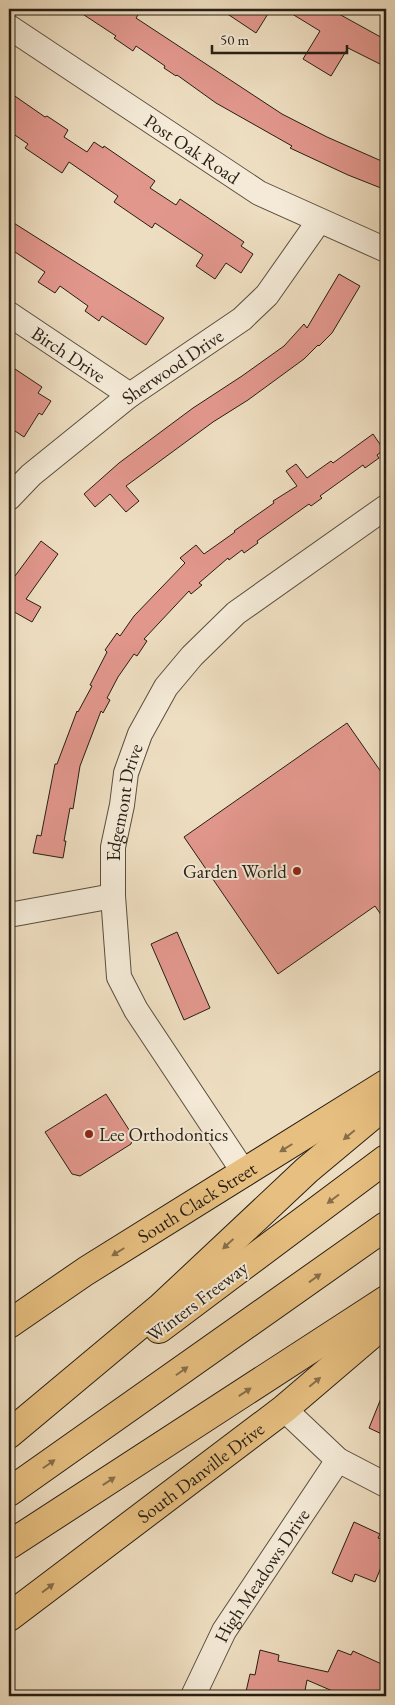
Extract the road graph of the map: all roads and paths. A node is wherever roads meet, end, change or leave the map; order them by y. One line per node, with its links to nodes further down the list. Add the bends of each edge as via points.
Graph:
1 (9, 27): 2 (street, Post Oak Road, via 258,194)
2 (319, 221): 3 (street, Post Oak Road); 5 (street, Sherwood Drive, via 267,295 242,319)
3 (386, 250)
4 (9, 314): 5 (street, Birch Drive)
5 (130, 395): 6 (street, Sherwood Drive, via 31,475)
6 (9, 498)
7 (386, 507): 8 (street, Edgemont Drive, via 236,612 166,687 140,734 126,773 113,847)
8 (113, 896): 9 (street); 13 (street, Edgemont Drive, via 119,976 136,1010)
9 (9, 915)
10 (386, 1084): 13 (main road, South Clack Street, one-way to 13)
11 (386, 1104): 19 (main road, one-way to 19, via 307,1170 161,1307)
12 (386, 1159): 20 (main road, Winters Freeway, one-way to 20)
13 (244, 1174): 16 (main road, South Clack Street, one-way to 16)
14 (386, 1226): 23 (main road, one-way to 14)
15 (386, 1300): 24 (main road, one-way to 15)
16 (10, 1322)
17 (386, 1322): 18 (main road, South Danville Drive, one-way to 17)
18 (284, 1409): 21 (street); 25 (main road, South Danville Drive, one-way to 18)
19 (9, 1434)
20 (9, 1443)
21 (338, 1460): 22 (street); 26 (street, High Meadows Drive, via 224,1631)
22 (386, 1485)
23 (9, 1492)
24 (9, 1545)
25 (9, 1617)
26 (194, 1696)

